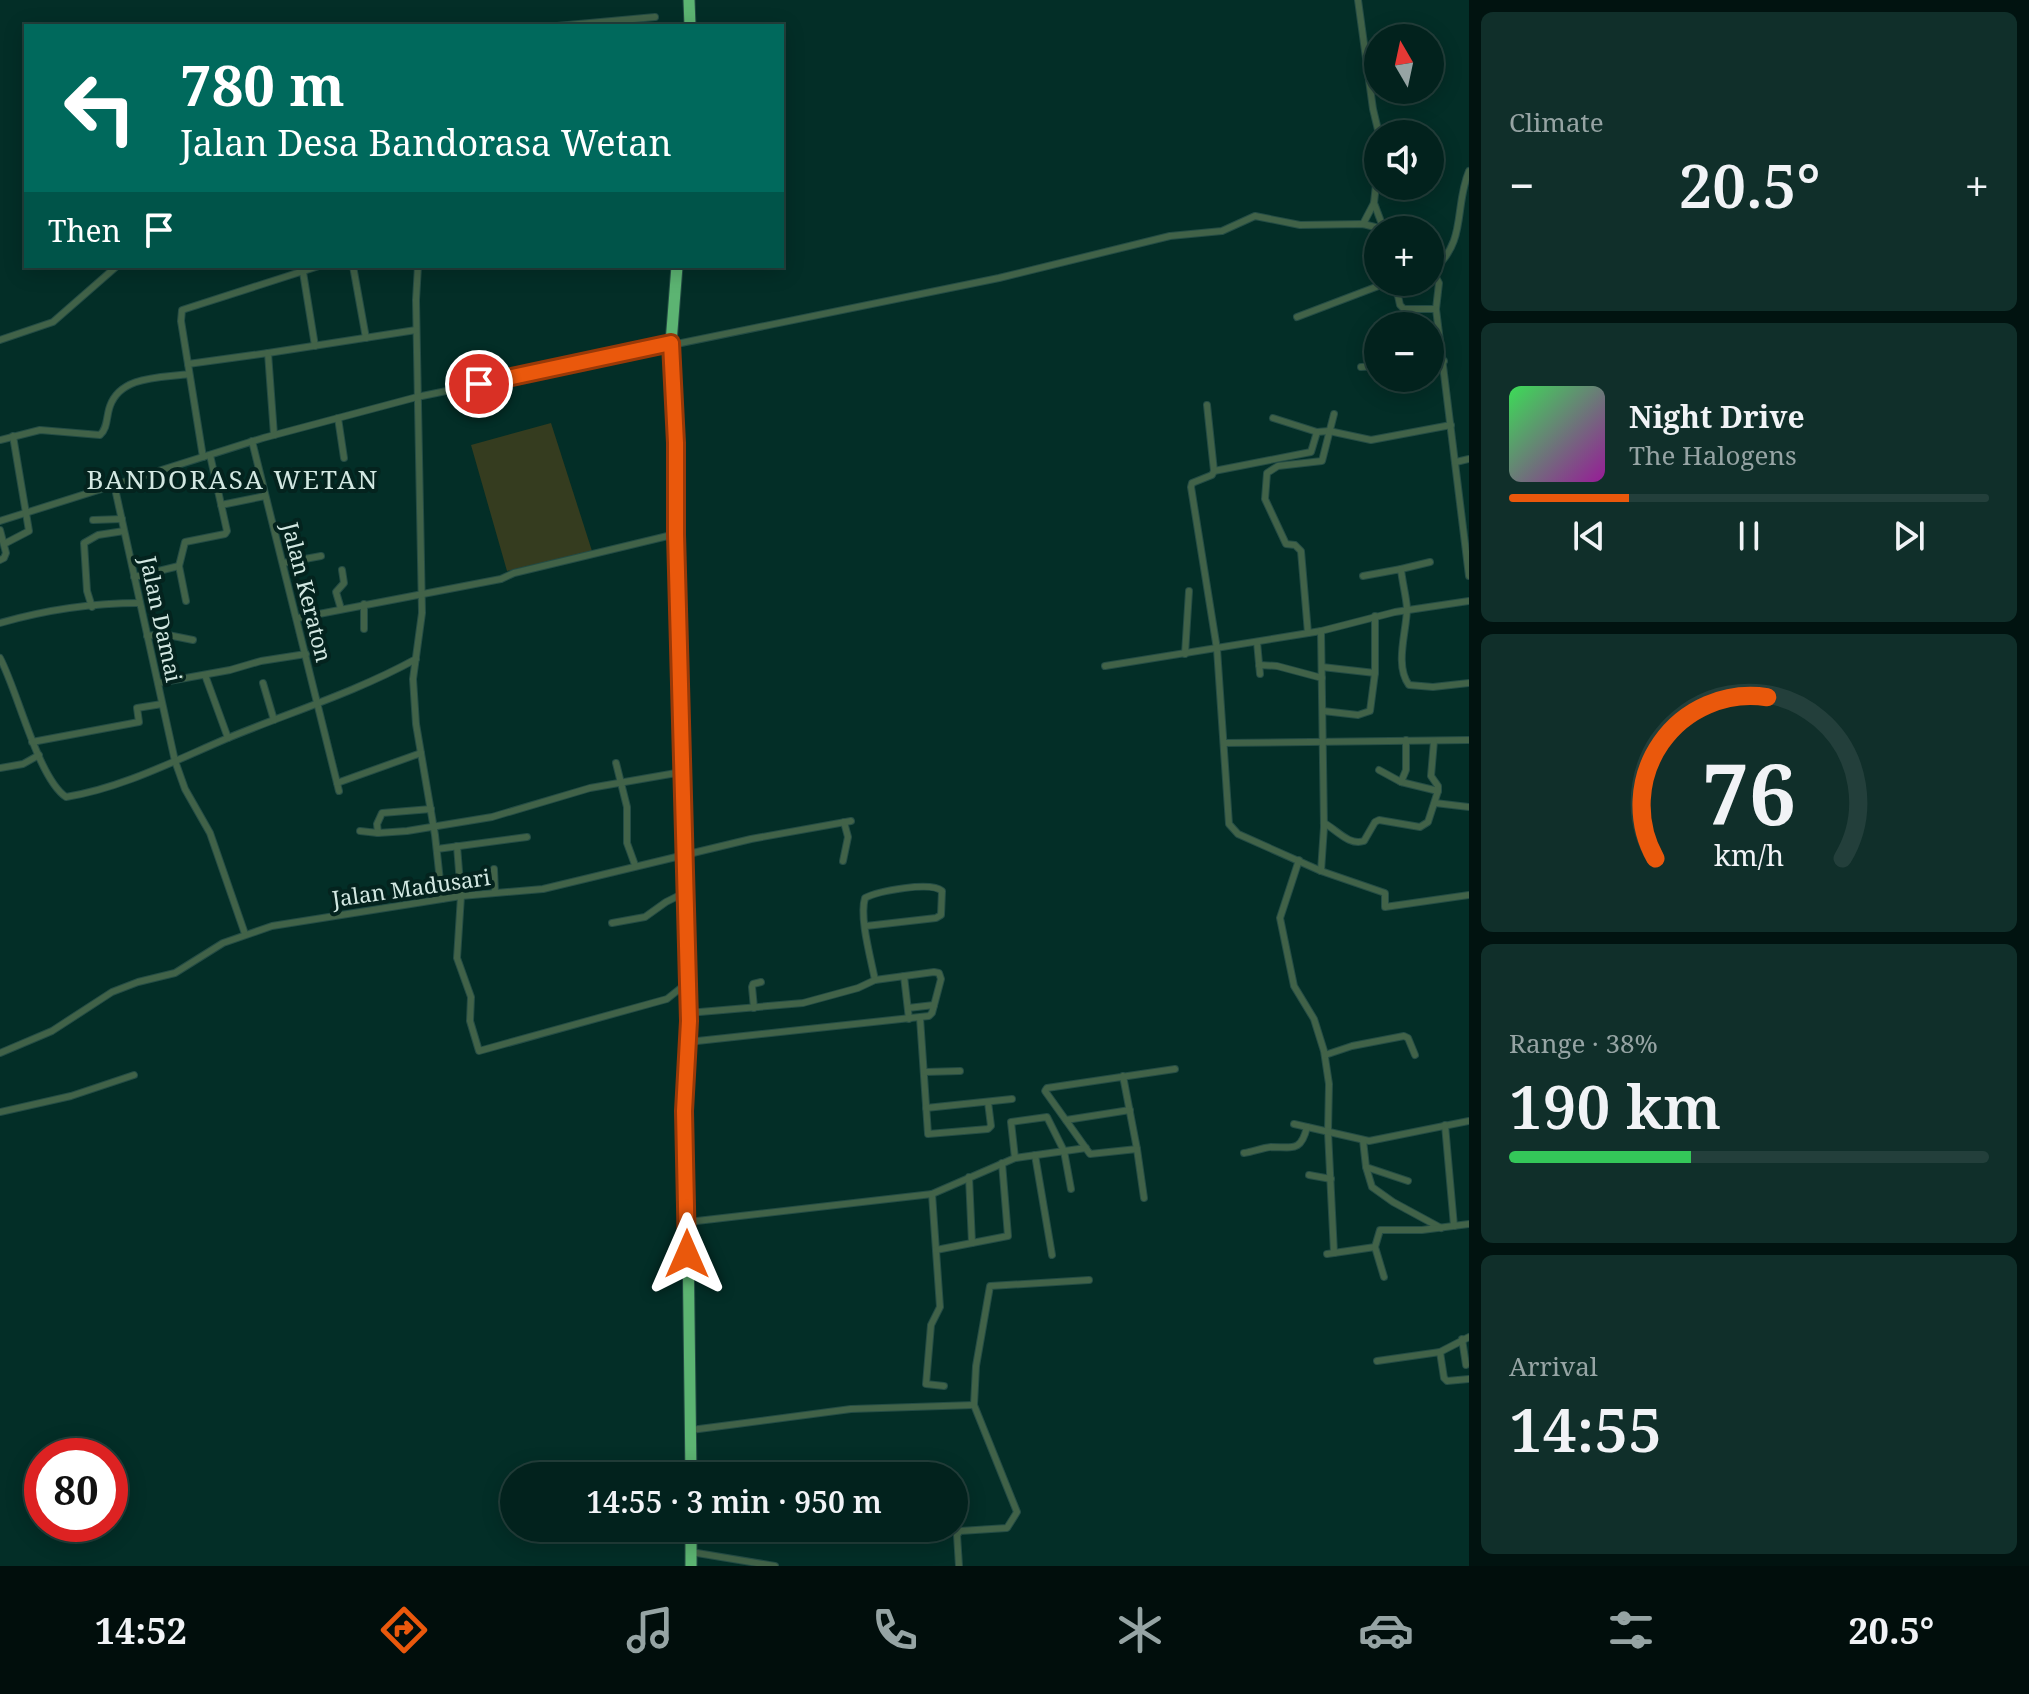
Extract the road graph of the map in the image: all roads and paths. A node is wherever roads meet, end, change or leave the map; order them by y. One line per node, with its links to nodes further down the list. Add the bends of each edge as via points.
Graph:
1 (689, 0): 5 (highway)
2 (1358, 0): 6 (street)
3 (655, 17): 4 (street)
4 (579, 24)
5 (690, 24)
6 (1376, 120)
7 (1469, 171): 12 (street, via 1459,227)
8 (1374, 200): 9 (street)
9 (1374, 203): 10 (street); 11 (street)
10 (1380, 216)
11 (1363, 224): 27 (street, via 1300,225 1255,216 1222,231 1170,236 999,278)
12 (1444, 260)
13 (115, 268): 26 (street, via 53,322)
14 (303, 268): 28 (street); 31 (street, via 182,310)
15 (353, 268): 25 (street)
16 (418, 268): 24 (street)
17 (677, 268): 27 (highway)
18 (1364, 292): 23 (street)
19 (1397, 296): 21 (street, via 1404,309)
20 (1438, 296): 21 (street)
21 (1436, 309): 22 (street)
22 (1436, 312)
23 (1297, 317)
24 (416, 330): 25 (street); 35 (street)
25 (366, 338): 28 (street)
26 (0, 340)
27 (671, 343): 35 (street); 61 (highway)
28 (315, 346): 29 (street)
29 (268, 353): 31 (street); 43 (street)
30 (1444, 361): 40 (street)
31 (188, 364): 34 (street)
32 (1361, 367): 33 (street)
33 (1364, 367)
34 (189, 374): 44 (street, via 128,384 115,396 100,435 40,430); 47 (street)
35 (417, 397): 38 (street); 76 (street)
36 (1207, 405): 51 (street)
37 (1334, 414): 41 (street)
38 (338, 418): 43 (street); 48 (street)
39 (1273, 418): 42 (street)
40 (1451, 425): 41 (street, via 1371,440); 50 (street)
41 (1329, 431): 42 (street); 89 (street, via 1322,461 1267,473 1265,499 1286,544 1301,551)
42 (1317, 432): 51 (street, via 1311,452)
43 (274, 435): 46 (street)
44 (13, 436): 45 (street); 55 (street)
45 (0, 440)
46 (252, 441): 47 (street); 53 (street, Jalan Keraton)
47 (206, 456): 52 (street); 54 (street)
48 (344, 458)
49 (1469, 459): 50 (street)
50 (1456, 462): 62 (street)
51 (1214, 471): 93 (street, via 1191,487)
52 (114, 484): 55 (street); 56 (street, Jalan Damai)
53 (265, 496): 54 (street); 67 (street, Jalan Keraton)
54 (221, 505): 68 (street, via 225,534 185,542)
55 (26, 512): 58 (street); 63 (street, via 29,531)
56 (122, 519): 57 (street); 60 (street, Jalan Damai)
57 (93, 520)
58 (0, 521)
59 (0, 530): 63 (street)
60 (124, 531): 74 (street, Jalan Damai); 81 (street, via 84,543)
61 (676, 534): 76 (street); 125 (highway)
62 (1467, 538): 69 (street)
63 (4, 544): 65 (street, via 6,556)
64 (321, 556): 67 (street)
65 (0, 560)
66 (1430, 562): 70 (street)
67 (283, 563): 85 (street, Jalan Keraton)
68 (179, 566): 74 (street); 77 (street)
69 (1468, 567): 73 (street)
70 (1401, 569): 72 (street); 83 (street)
71 (342, 570): 82 (street, via 344,583 336,592)
72 (1363, 576)
73 (1469, 576)
74 (134, 577): 79 (street, Jalan Damai)
75 (1189, 591): 95 (street)
76 (422, 595): 80 (street); 97 (street)
77 (186, 601)
78 (1469, 601): 83 (street)
79 (140, 603): 81 (street); 90 (street, Jalan Damai)
80 (364, 604): 82 (street); 87 (street)
81 (92, 607): 86 (street, via 34,613)
82 (341, 609): 85 (street)
83 (1407, 610): 84 (street); 107 (street, via 1402,639 1409,685)
84 (1375, 616): 88 (street); 101 (street)
85 (298, 618): 94 (street, Jalan Keraton)
86 (0, 623)
87 (364, 629)
88 (1321, 631): 89 (street); 100 (street)
89 (1308, 633): 92 (street)
90 (147, 636): 91 (street); 105 (street, Jalan Damai)
91 (193, 640)
92 (1257, 642): 93 (street); 98 (street)
93 (1217, 649): 95 (street); 118 (street)
94 (306, 654): 103 (street); 109 (street, Jalan Keraton)
95 (1185, 654): 99 (street)
96 (0, 658): 117 (street)
97 (416, 659): 109 (street); 119 (street, via 413,679)
98 (1259, 665): 102 (street); 104 (street)
99 (1105, 666)
100 (1322, 667): 101 (street); 104 (street)
101 (1375, 673): 110 (street, via 1367,714)
102 (1260, 674)
103 (205, 675): 105 (street); 112 (street)
104 (1322, 678): 110 (street)
105 (158, 683): 108 (street, Jalan Damai)
106 (263, 683): 111 (street)
107 (1469, 683)
108 (162, 704): 117 (street, via 137,708 139,722); 121 (street, Jalan Damai)
109 (316, 705): 111 (street); 119 (street, Jalan Keraton, via 338,787)
110 (1323, 711): 115 (street)
111 (274, 720): 112 (street)
112 (228, 738): 121 (street)
113 (1406, 740): 115 (street); 116 (street); 126 (street)
114 (1469, 740): 116 (street)
115 (1324, 741): 118 (street); 132 (street)
116 (1434, 741): 128 (street, via 1431,776)
117 (32, 742): 120 (street)
118 (1224, 743): 140 (street, via 1232,830)
119 (421, 753): 131 (street)
120 (39, 755): 121 (street, via 66,797); 123 (street)
121 (175, 761): 152 (street, Jalan Damai, via 210,833)
122 (616, 763): 127 (street)
123 (0, 768)
124 (1379, 770): 126 (street)
125 (682, 772): 127 (street); 139 (highway)
126 (1401, 782): 128 (street)
127 (620, 784): 133 (street); 142 (street)
128 (1438, 791): 129 (street)
129 (1435, 803): 130 (street); 132 (street, via 1428,822 1420,827 1379,820 1361,843 1348,841)
130 (1469, 807)
131 (431, 809): 133 (street); 135 (street, via 382,813)
132 (1324, 823): 144 (street)
133 (434, 826): 135 (street); 138 (street)
134 (360, 831): 135 (street)
135 (378, 833)
136 (527, 837): 137 (street)
137 (457, 846): 138 (street); 148 (street)
138 (437, 849): 149 (street)
139 (685, 854): 141 (street, Jalan Madusari, via 848,821); 142 (street, Jalan Madusari); 146 (highway)
140 (1299, 860): 144 (street); 164 (street, via 1280,918 1294,986 1314,1019)
141 (843, 861)
142 (635, 865): 145 (street, Jalan Madusari, via 543,889)
143 (494, 869): 145 (street)
144 (1321, 871): 147 (street, via 1385,893 1388,907)
145 (495, 892): 148 (street, Jalan Madusari)
146 (686, 892): 150 (street, via 645,917); 156 (highway)
147 (1469, 895)
148 (461, 896): 149 (street, Jalan Madusari); 156 (street, via 457,958 471,997 470,1021 479,1051 667,999)
149 (442, 899): 152 (street, Jalan Madusari)
150 (612, 923)
151 (866, 926): 151 (street, via 863,901 874,893 932,885 942,891 941,915); 154 (street)
152 (245, 934): 163 (street, Jalan Madusari, via 175,973 112,992 52,1031)
153 (904, 976): 154 (street); 157 (street, via 939,973); 159 (street)
154 (875, 980): 158 (street, via 803,1003)
155 (761, 982): 158 (street, via 752,987)
156 (688, 998): 158 (street); 162 (highway)
157 (934, 1005): 159 (street); 160 (street, via 932,1013)
158 (754, 1008)
159 (908, 1008): 161 (street)
160 (920, 1018): 161 (street); 168 (street)
161 (909, 1019): 162 (street)
162 (688, 1042): 198 (highway)
163 (0, 1053)
164 (1325, 1055): 165 (street, via 1404,1036); 181 (street)
165 (1415, 1055)
166 (1175, 1069): 170 (street)
167 (960, 1071): 168 (street)
168 (925, 1072): 173 (street)
169 (134, 1075): 175 (street)
170 (1123, 1076): 174 (street); 176 (street, via 1047,1088 1045,1095)
171 (1012, 1099): 172 (street)
172 (988, 1102): 173 (street); 173 (street, via 988,1129 932,1135 927,1132)
173 (926, 1108)
174 (1130, 1110): 176 (street); 184 (street)
175 (0, 1112)
176 (1066, 1120): 183 (street)
177 (1469, 1121): 179 (street)
178 (1294, 1124): 180 (street)
179 (1445, 1125): 182 (street); 200 (street)
180 (1307, 1127): 181 (street); 186 (street, via 1297,1147)
181 (1328, 1132): 182 (street); 193 (street)
182 (1363, 1140): 190 (street)
183 (1086, 1148): 184 (street, via 1093,1154); 185 (street)
184 (1137, 1149): 197 (street)
185 (1064, 1151): 187 (street); 188 (street, via 1043,1116 1011,1122); 195 (street)
186 (1244, 1153)
187 (1035, 1155): 188 (street); 205 (street)
188 (1015, 1158): 189 (street)
189 (1002, 1163): 192 (street); 202 (street, via 1008,1236)
190 (1366, 1167): 194 (street); 201 (street, via 1372,1187)
191 (1309, 1175): 193 (street)
192 (969, 1177): 196 (street); 202 (street)
193 (1331, 1179): 203 (street, via 1330,1253)
194 (1408, 1181)
195 (1071, 1189)
196 (932, 1194): 198 (street); 204 (street)
197 (1144, 1198)
198 (687, 1222): 215 (highway)
199 (1469, 1224): 200 (street)
200 (1454, 1226): 201 (street)
201 (1441, 1228): 203 (street, via 1380,1230)
202 (972, 1243): 204 (street)
203 (1375, 1247): 206 (street)
204 (936, 1250): 213 (street, via 940,1307 931,1325 926,1384)
205 (1052, 1255)
206 (1384, 1277)
207 (1089, 1280): 214 (street, via 991,1285)
208 (1465, 1338): 209 (street); 211 (street)
209 (1440, 1352): 210 (street); 212 (street, via 1447,1381)
210 (1377, 1361)
211 (1466, 1365)
212 (1469, 1379)
213 (944, 1386)
214 (974, 1405): 215 (street, via 851,1409); 221 (street, via 1017,1512 1007,1528 960,1531)
215 (691, 1430): 216 (highway)
216 (691, 1462)
217 (691, 1542): 218 (highway)
218 (691, 1552): 219 (highway); 220 (street)
219 (691, 1566)
220 (775, 1566)
221 (959, 1566)

